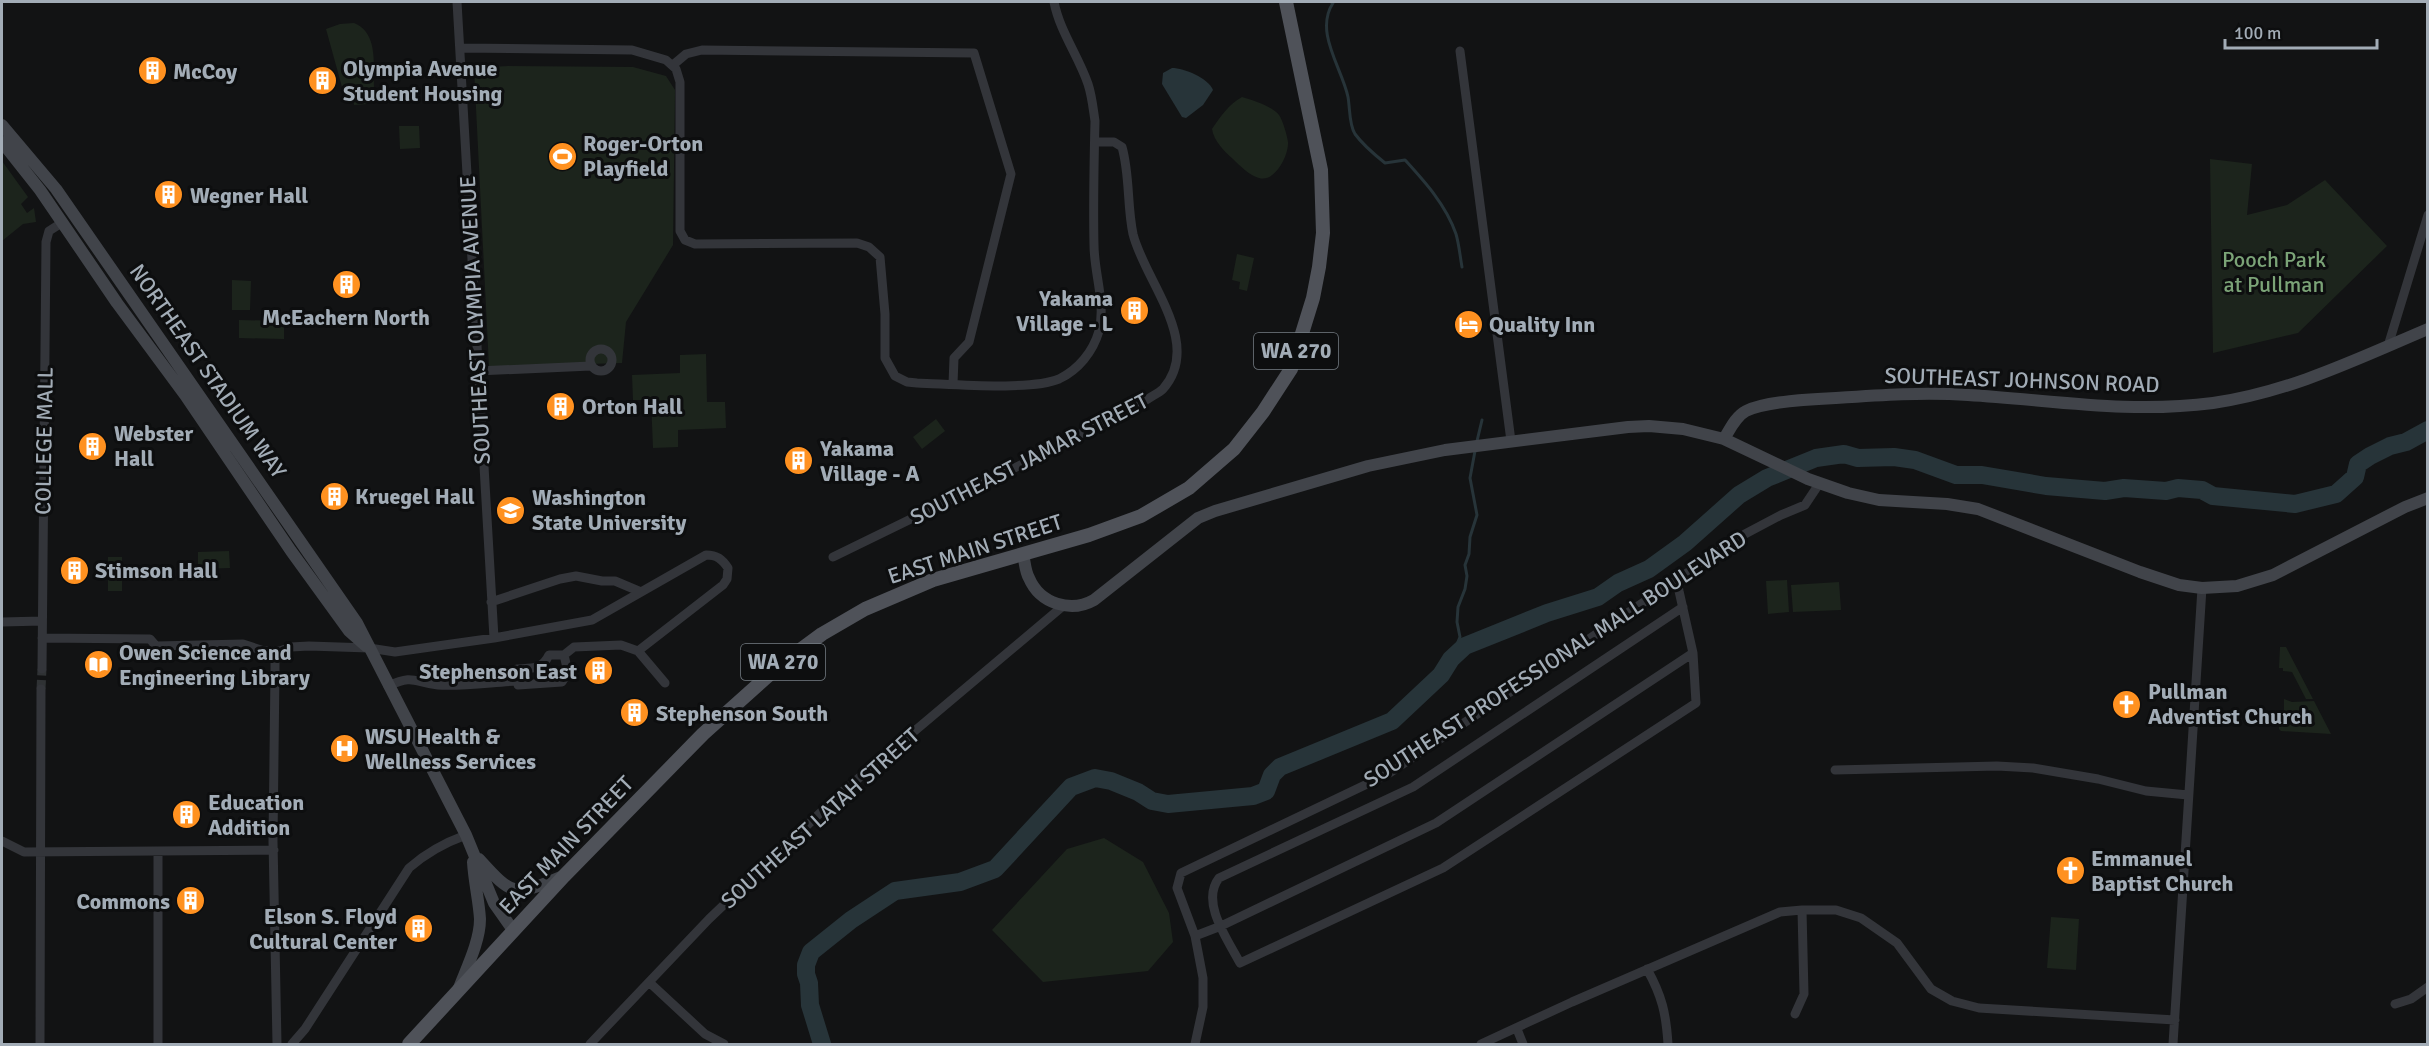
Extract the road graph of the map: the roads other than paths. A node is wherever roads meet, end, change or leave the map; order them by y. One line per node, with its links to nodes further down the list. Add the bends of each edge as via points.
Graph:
1 (457, 2): 4 (street, SOUTHEAST OLYMPIA AVENUE)
2 (1054, 2): 9 (street, via 1088,84)
3 (1286, 2): 21 (main road, EAST MAIN STREET / WA 270, via 1318,159 1323,215 1313,298 1291,369 1234,449 1189,488 1141,516)
4 (460, 48): 6 (street, via 632,50 652,54); 15 (street, SOUTHEAST OLYMPIA AVENUE)
5 (1460, 51): 18 (street)
6 (673, 65): 16 (street, via 681,89 682,236 695,244 857,243 869,247 877,252 882,264 885,358 890,371 908,382); 16 (street, via 686,54 702,50 974,53 1011,174 969,342 954,358)
7 (2, 125): 35 (street, NORTHEAST STADIUM WAY, via 56,189 357,623)
8 (2, 142): 11 (street, NORTHEAST STADIUM WAY)
9 (1095, 142): 16 (street, via 1094,245 1101,318 1091,349 1075,369 1044,383); 22 (street, SOUTHEAST JAMAR STREET, via 1114,142 1122,147 1134,236 1173,322 1177,346 1174,369 1163,388 1011,470)
10 (2427, 215): 13 (street)
11 (63, 222): 31 (street, COLLEGE MALL, via 49,231 46,242); 35 (street, NORTHEAST STADIUM WAY, via 291,551 349,631)
12 (2427, 328): 13 (street, SOUTHEAST JOHNSON ROAD)
13 (2388, 346): 17 (street, SOUTHEAST JOHNSON ROAD, via 2302,382 2215,402 2116,408 1965,395 1819,399 1751,409 1737,417)
14 (591, 366): 15 (street)
15 (477, 371): 27 (street, SOUTHEAST OLYMPIA AVENUE)
16 (954, 384)
17 (1724, 439): 18 (street, via 1649,426); 19 (street)
18 (1511, 441): 29 (street, via 1368,466 1206,514 1094,600)
19 (1814, 481): 23 (street, SOUTHEAST PROFESSIONAL MALL BOULEVARD, via 1805,505 1745,534); 25 (street, via 1879,500 1978,509 2140,572)
20 (2427, 498): 25 (street, via 2273,575 2237,586)
21 (1023, 554): 29 (street, via 1028,578 1037,590 1047,600); 53 (main road, EAST MAIN STREET / WA 270, via 933,580 865,609 822,634 780,665 703,734)
22 (833, 557)
23 (1677, 581): 30 (street); 57 (street, SOUTHEAST PROFESSIONAL MALL BOULEVARD, via 1388,774 1181,873 1177,888)
24 (621, 583): 26 (street); 27 (street, via 576,576); 28 (street, via 627,593)
25 (2202, 588): 46 (street)
26 (641, 592): 28 (street); 37 (street, via 706,555 719,557 728,568 728,579 723,585)
27 (491, 602): 34 (street, SOUTHEAST OLYMPIA AVENUE)
28 (622, 603): 34 (street, via 592,620)
29 (1063, 606): 59 (street, SOUTHEAST LATAH STREET, via 841,793 709,919)
30 (1683, 608): 38 (street); 55 (street, via 1413,787 1219,878 1212,887 1212,900)
31 (42, 621): 32 (street); 33 (street, COLLEGE MALL)
32 (2, 622)
33 (42, 638): 36 (street, via 150,639 156,646 243,644); 40 (street, COLLEGE MALL)
34 (494, 638): 35 (street, via 395,652)
35 (369, 648): 36 (street, via 291,647); 43 (street, NORTHEAST STADIUM WAY)
36 (280, 651): 49 (street, via 274,670)
37 (638, 651): 39 (street, via 621,645 574,647); 42 (street)
38 (1693, 653): 55 (street, via 1436,823); 55 (street, via 1696,703 1432,873 1240,963)
39 (564, 655): 41 (street, via 549,655 538,668 517,669); 41 (street, via 568,672 562,682 518,685)
40 (42, 669)
41 (518, 681): 43 (street, via 437,685 416,678)
42 (665, 683)
43 (388, 686): 47 (street, NORTHEAST STADIUM WAY)
44 (41, 689): 50 (street)
45 (1835, 770): 46 (street, via 2033,768 2146,791)
46 (2188, 795): 64 (street)
47 (466, 835): 52 (street, NORTHEAST STADIUM WAY); 70 (street, via 426,854 409,868)
48 (2, 841): 50 (street, via 24,852)
49 (274, 850): 51 (street); 69 (street)
50 (40, 852): 51 (street); 67 (street)
51 (158, 852): 68 (street)
52 (473, 852): 53 (street, via 510,890 532,889); 56 (street, NORTHEAST STADIUM WAY, via 494,903); 61 (street, via 480,919)
53 (564, 876): 56 (main road, EAST MAIN STREET / WA 270)
54 (1802, 910): 58 (street, via 1780,912); 63 (street, via 1804,994); 64 (street, via 1836,910 1861,918 1897,943 1931,989 1952,1001 1979,1008)
55 (1221, 926): 57 (street)
56 (513, 930): 61 (main road, EAST MAIN STREET / WA 270)
57 (1195, 936): 75 (street, SOUTHEAST PROFESSIONAL MALL BOULEVARD, via 1203,991)
58 (1647, 969): 65 (street); 78 (street, via 1665,1008)
59 (650, 983): 66 (street); 72 (street, SOUTHEAST LATAH STREET)
60 (2427, 987): 62 (street, via 2411,999)
61 (458, 992): 71 (main road, EAST MAIN STREET / WA 270)
62 (2394, 1004)
63 (1795, 1014)
64 (2175, 1020): 79 (street)
65 (1517, 1029): 76 (street); 77 (street)
66 (705, 1034): 73 (street); 74 (street)
67 (40, 1044)
68 (158, 1044)
69 (277, 1044)
70 (292, 1044)
71 (409, 1044)
72 (590, 1044)
73 (709, 1044)
74 (724, 1044)
75 (1195, 1044)
76 (1481, 1044)
77 (1523, 1044)
78 (1668, 1044)
79 (2174, 1044)

